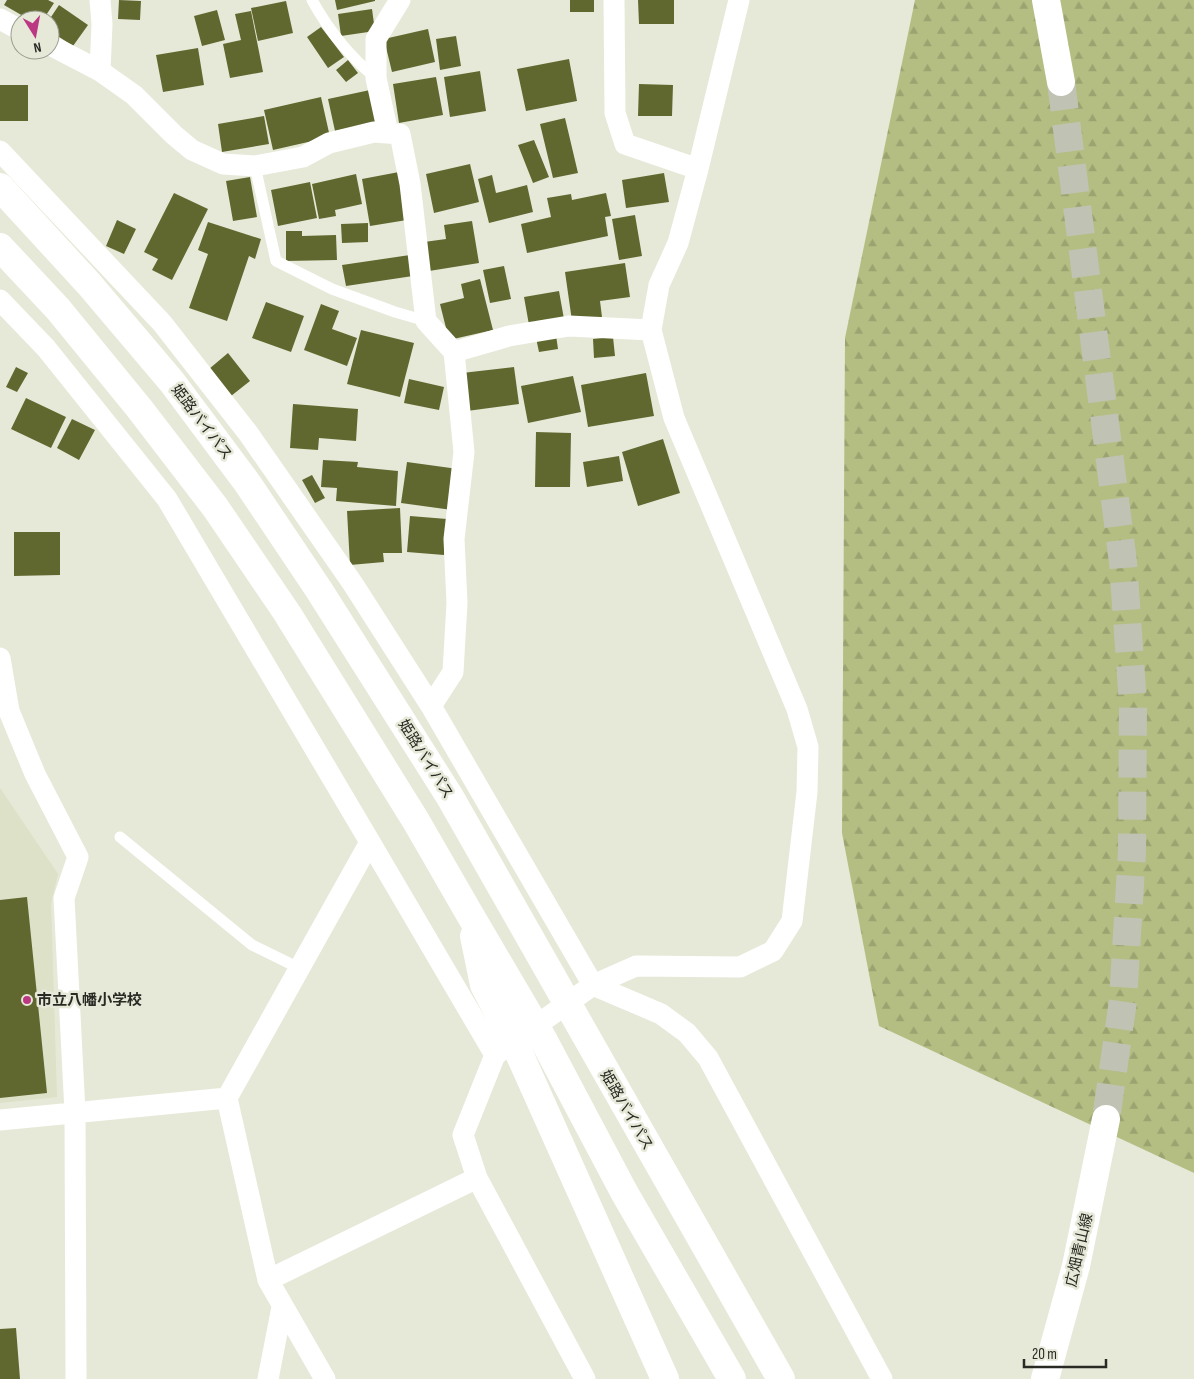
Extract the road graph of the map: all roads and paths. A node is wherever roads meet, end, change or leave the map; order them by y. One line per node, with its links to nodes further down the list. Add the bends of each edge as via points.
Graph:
1 (100, 0): 8 (street)
2 (312, 0): 9 (lane, via 329,27)
3 (400, 0): 9 (street, via 376,39)
4 (614, 0): 14 (street, via 615,113 625,144)
5 (738, 0): 14 (street)
6 (1046, 0): 10 (main road)
7 (60, 50): 8 (street)
8 (100, 72): 13 (street, via 134,95 192,150 223,164)
9 (376, 78): 11 (street)
10 (1061, 82)
11 (388, 133): 13 (street, via 374,132 329,143 303,157); 18 (street, via 400,134 410,184)
12 (0, 150): 22 (street, via 162,323 248,433 353,584)
13 (255, 166): 18 (lane, via 276,262 332,289)
14 (698, 168): 19 (street, via 678,243 659,285)
15 (0, 187): 42 (main road, 姫路バイパス, via 166,374 248,484 319,590 450,797)
16 (0, 247): 25 (main road, via 58,310 139,408 214,507 287,613)
17 (0, 300): 24 (street, via 46,348 167,499)
18 (426, 321): 20 (street)
19 (651, 330): 20 (street, via 569,326 509,336); 27 (street, via 674,418 797,708 808,747 807,792 792,920 773,951 740,967 636,966)
20 (454, 352): 22 (street, via 464,452 454,539 457,603 453,672)
21 (0, 658): 30 (street, via 10,712 35,774 78,857 64,898)
22 (431, 706): 27 (street)
23 (120, 837): 26 (lane, via 252,945)
24 (370, 842): 26 (street); 28 (street)
25 (469, 913): 28 (main road, via 484,985); 41 (main road, via 543,1039 624,1192)
26 (299, 968): 29 (street)
27 (593, 985): 28 (street); 43 (street, via 661,1014 687,1033 708,1058)
28 (506, 1053): 33 (street, via 464,1135); 40 (main road)
29 (227, 1098): 30 (street); 34 (street)
30 (75, 1112): 32 (street); 36 (street)
31 (1106, 1119): 44 (main road, 広畑青山線, via 1076,1266)
32 (0, 1120)
33 (477, 1178): 34 (street); 39 (street)
34 (268, 1280): 35 (street)
35 (282, 1307): 37 (street); 38 (street)
36 (76, 1379)
37 (268, 1379)
38 (325, 1379)
39 (585, 1379)
40 (665, 1379)
41 (732, 1379)
42 (781, 1379)
43 (882, 1379)
44 (1045, 1379)

